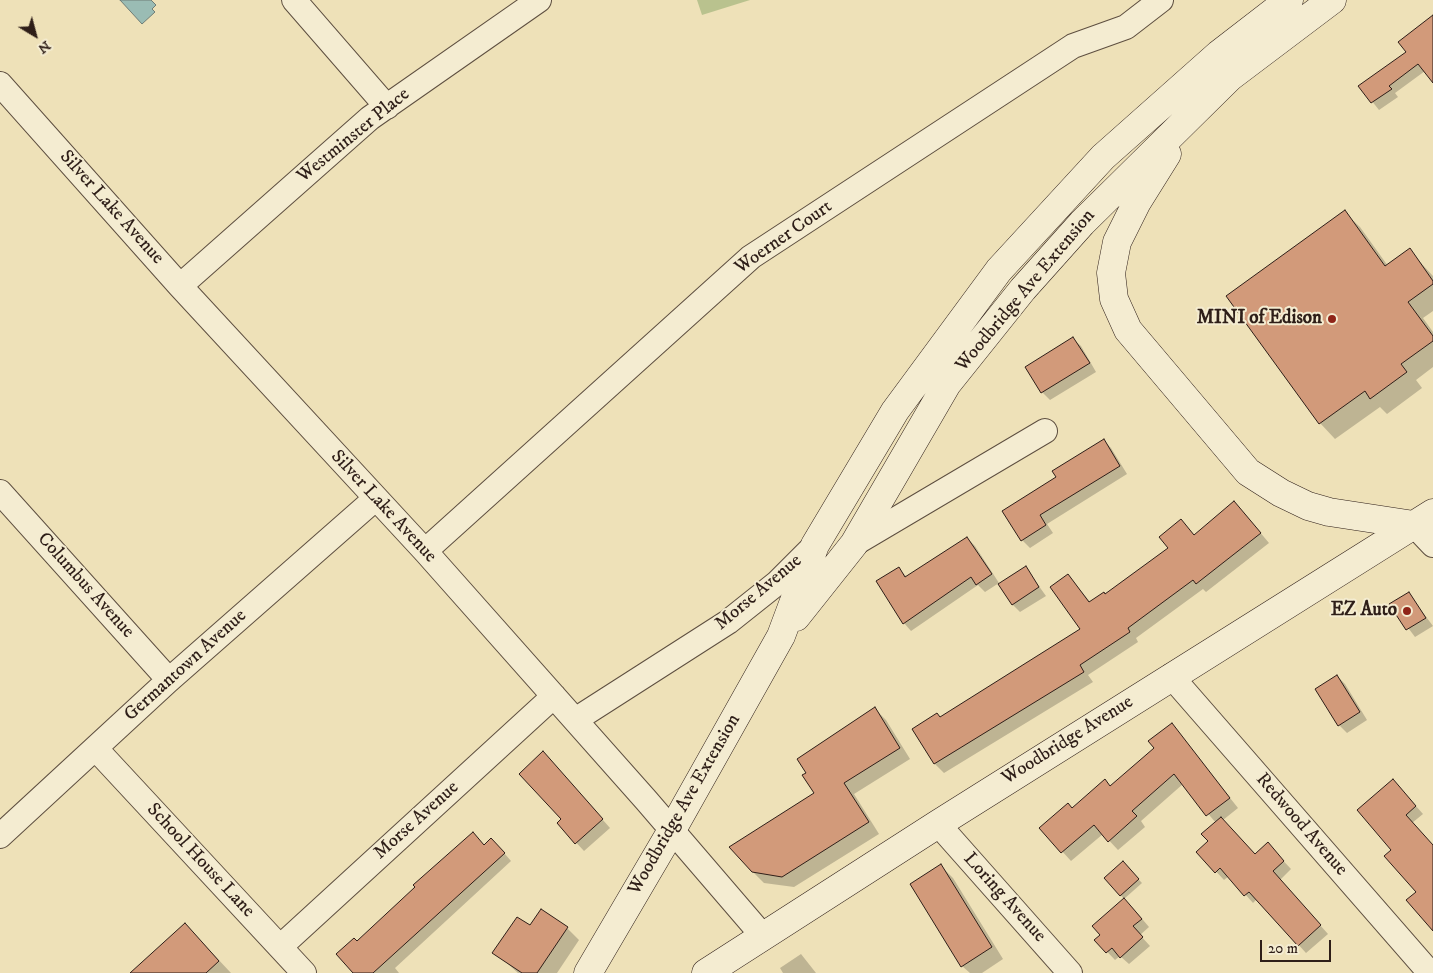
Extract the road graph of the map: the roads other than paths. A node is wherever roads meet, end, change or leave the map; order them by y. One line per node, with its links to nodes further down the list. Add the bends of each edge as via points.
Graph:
1 (294, 0): 8 (street)
2 (539, 0): 8 (street, Westminster Place)
3 (1161, 0): 17 (street, Woerner Court, via 1126,27 1073,46 751,257)
4 (1288, 0): 15 (main road, Woodbridge Ave Extension, via 1219,54 1103,157 999,270 896,411)
5 (1332, 0): 6 (main road, Woodbridge Ave Extension)
6 (1230, 77): 13 (main road, via 1165,156 1137,202 1117,242 1111,273 1114,299 1128,330 1248,472 1281,494 1329,512); 14 (main road, Woodbridge Ave Extension, via 1082,223 1022,289 947,384)
7 (0, 84): 9 (street, Silver Lake Avenue)
8 (387, 107): 9 (street, Westminster Place, via 370,118)
9 (180, 286): 12 (street, Silver Lake Avenue)
10 (1045, 431): 14 (street)
11 (0, 492): 20 (street, Columbus Avenue)
12 (375, 499): 17 (street, Silver Lake Avenue); 20 (street, Germantown Avenue)
13 (1424, 519): 16 (street); 19 (main road, Woodbridge Avenue)
14 (854, 544): 18 (main road, Woodbridge Ave Extension)
15 (815, 545): 18 (main road, Woodbridge Ave Extension); 22 (street, Morse Avenue, via 777,583 728,622)
16 (1433, 545)
17 (425, 552): 21 (street, Silver Lake Avenue)
18 (781, 636): 25 (main road, Woodbridge Ave Extension)
19 (1171, 676): 24 (main road, Woodbridge Avenue); 33 (street, Redwood Avenue)
20 (170, 680): 23 (street, Germantown Avenue)
21 (554, 696): 22 (street, Silver Lake Avenue); 28 (street, Morse Avenue)
22 (575, 720): 25 (street, Silver Lake Avenue)
23 (96, 749): 26 (street, Germantown Avenue); 28 (street, School House Lane)
24 (938, 824): 27 (main road, Woodbridge Avenue); 32 (street, Loring Avenue)
25 (672, 830): 27 (street, Silver Lake Avenue); 30 (main road, Woodbridge Ave Extension)
26 (0, 836)
27 (762, 935): 31 (main road, Woodbridge Avenue)
28 (280, 947): 29 (street, School House Lane)
29 (304, 973)
30 (588, 973)
31 (706, 973)
32 (1070, 973)
33 (1430, 973)

